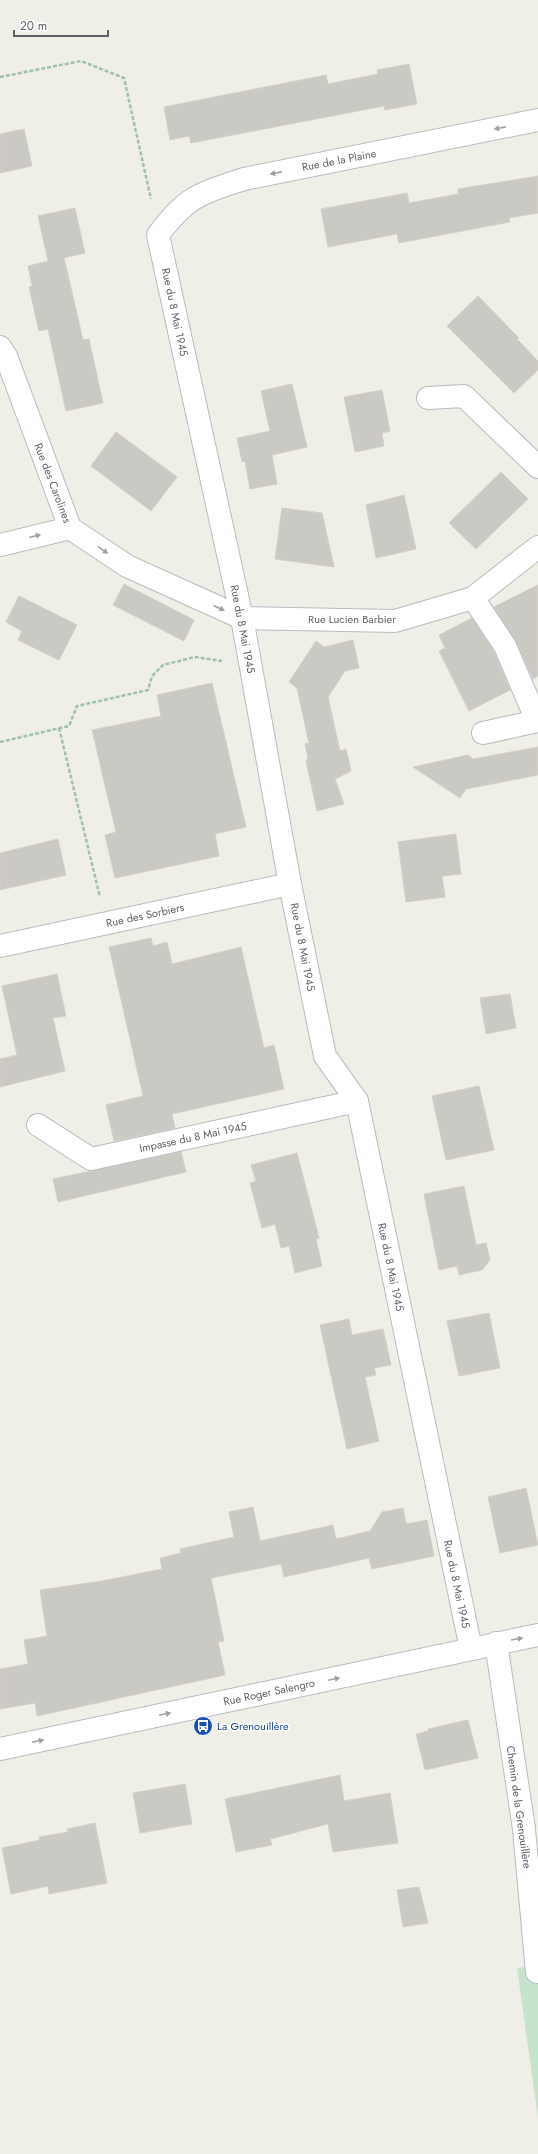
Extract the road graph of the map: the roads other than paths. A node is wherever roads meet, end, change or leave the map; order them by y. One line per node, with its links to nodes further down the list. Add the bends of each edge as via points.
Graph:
1 (538, 120): 2 (street, Rue de la Plaine, one-way to 2, via 244,179 203,192 184,204)
2 (158, 235): 10 (street, Rue du 8 Mai 1945)
3 (0, 346): 6 (street, Rue des Carolines, via 6,356)
4 (428, 398): 5 (street, via 464,396)
5 (538, 467)
6 (70, 528): 7 (street, one-way to 6); 10 (street, Rue des Carolines, one-way to 10, via 127,566)
7 (0, 545)
8 (538, 547): 9 (street, Rue Lucien Barbier)
9 (473, 598): 10 (street, Rue Lucien Barbier, via 395,621); 11 (street, via 506,646)
10 (242, 618): 13 (street, Rue du 8 Mai 1945)
11 (538, 721): 12 (street)
12 (483, 732)
13 (290, 884): 14 (street, Rue des Sorbiers); 15 (street, Rue du 8 Mai 1945, via 325,1056)
14 (0, 946)
15 (357, 1101): 16 (street, Impasse du 8 Mai 1945, via 91,1159); 19 (street, Rue du 8 Mai 1945)
16 (38, 1125)
17 (538, 1636): 18 (street, Rue Roger Salengro, one-way to 17)
18 (496, 1643): 19 (street, Rue Roger Salengro); 21 (street, Chemin de la Grenouillère, via 524,1829)
19 (472, 1650): 20 (street, Rue Roger Salengro, one-way to 19)
20 (0, 1749)
21 (537, 1972)

